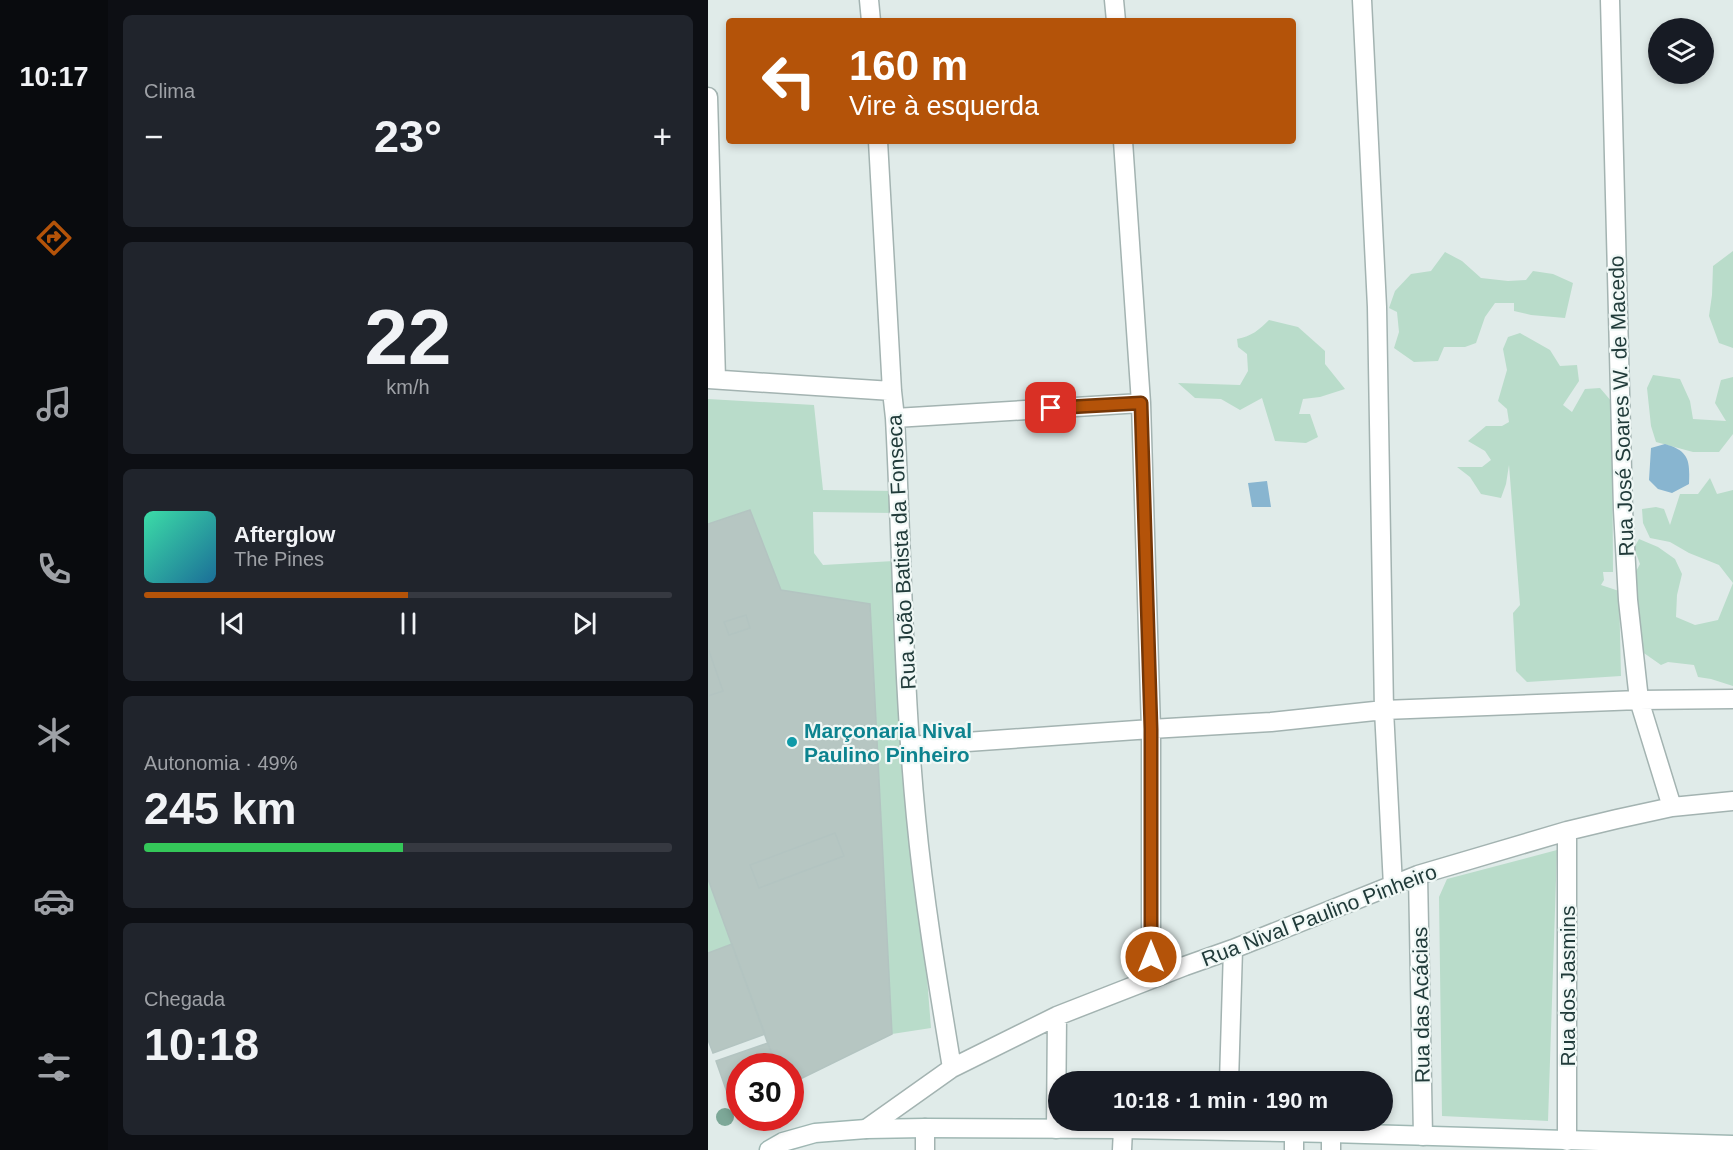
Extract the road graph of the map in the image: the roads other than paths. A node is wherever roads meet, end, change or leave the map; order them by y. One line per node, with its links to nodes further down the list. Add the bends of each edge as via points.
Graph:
1 (869, 0): 5 (street)
2 (1114, 0): 6 (street)
3 (1362, 0): 16 (street, via 1377,307)
4 (1610, 0): 15 (street, Rua José Soares W. de Macedo, via 1623,510)
5 (871, 18)
6 (1116, 18)
7 (708, 97): 10 (street)
8 (878, 144): 11 (street, Rua João Batista da Fonseca)
9 (1124, 144): 12 (street)
10 (712, 379): 11 (street)
11 (892, 391): 13 (street, Rua João Batista da Fonseca)
12 (1141, 403): 13 (street); 17 (street)
13 (895, 418): 18 (street, Rua João Batista da Fonseca)
14 (1733, 699): 15 (street)
15 (1639, 700): 16 (street); 20 (street, Rua José Soares W. de Macedo)
16 (1384, 710): 17 (street); 23 (street)
17 (1151, 729): 18 (street); 25 (street)
18 (910, 746): 27 (street, Rua João Batista da Fonseca, via 929,927)
19 (1733, 801): 20 (street, Rua Nival Paulino Pinheiro)
20 (1672, 807): 21 (street, Rua Nival Paulino Pinheiro)
21 (1567, 831): 22 (street, Rua Nival Paulino Pinheiro); 38 (street, Rua dos Jasmins)
22 (1418, 874): 23 (street, Rua Nival Paulino Pinheiro); 35 (street, Rua das Acácias)
23 (1393, 886): 24 (street, Rua Nival Paulino Pinheiro)
24 (1233, 949): 25 (street, Rua Nival Paulino Pinheiro); 29 (street)
25 (1151, 980): 26 (street, Rua Nival Paulino Pinheiro)
26 (1057, 1016): 27 (street, Rua Nival Paulino Pinheiro); 28 (street)
27 (952, 1068): 30 (street, Rua Nival Paulino Pinheiro)
28 (1057, 1071)
29 (1229, 1071)
30 (866, 1128): 31 (street); 43 (street, via 815,1133)
31 (926, 1128): 32 (street); 44 (street)
32 (1048, 1129)
33 (1123, 1131): 45 (street)
34 (1250, 1131): 36 (street)
35 (1424, 1136): 37 (street); 39 (street)
36 (1294, 1141): 37 (street)
37 (1331, 1141)
38 (1567, 1141): 40 (street); 42 (street)
39 (1497, 1144): 40 (street)
40 (1536, 1145)
41 (1733, 1145): 42 (street)
42 (1703, 1147)
43 (769, 1150)
44 (925, 1150)
45 (1122, 1150)

